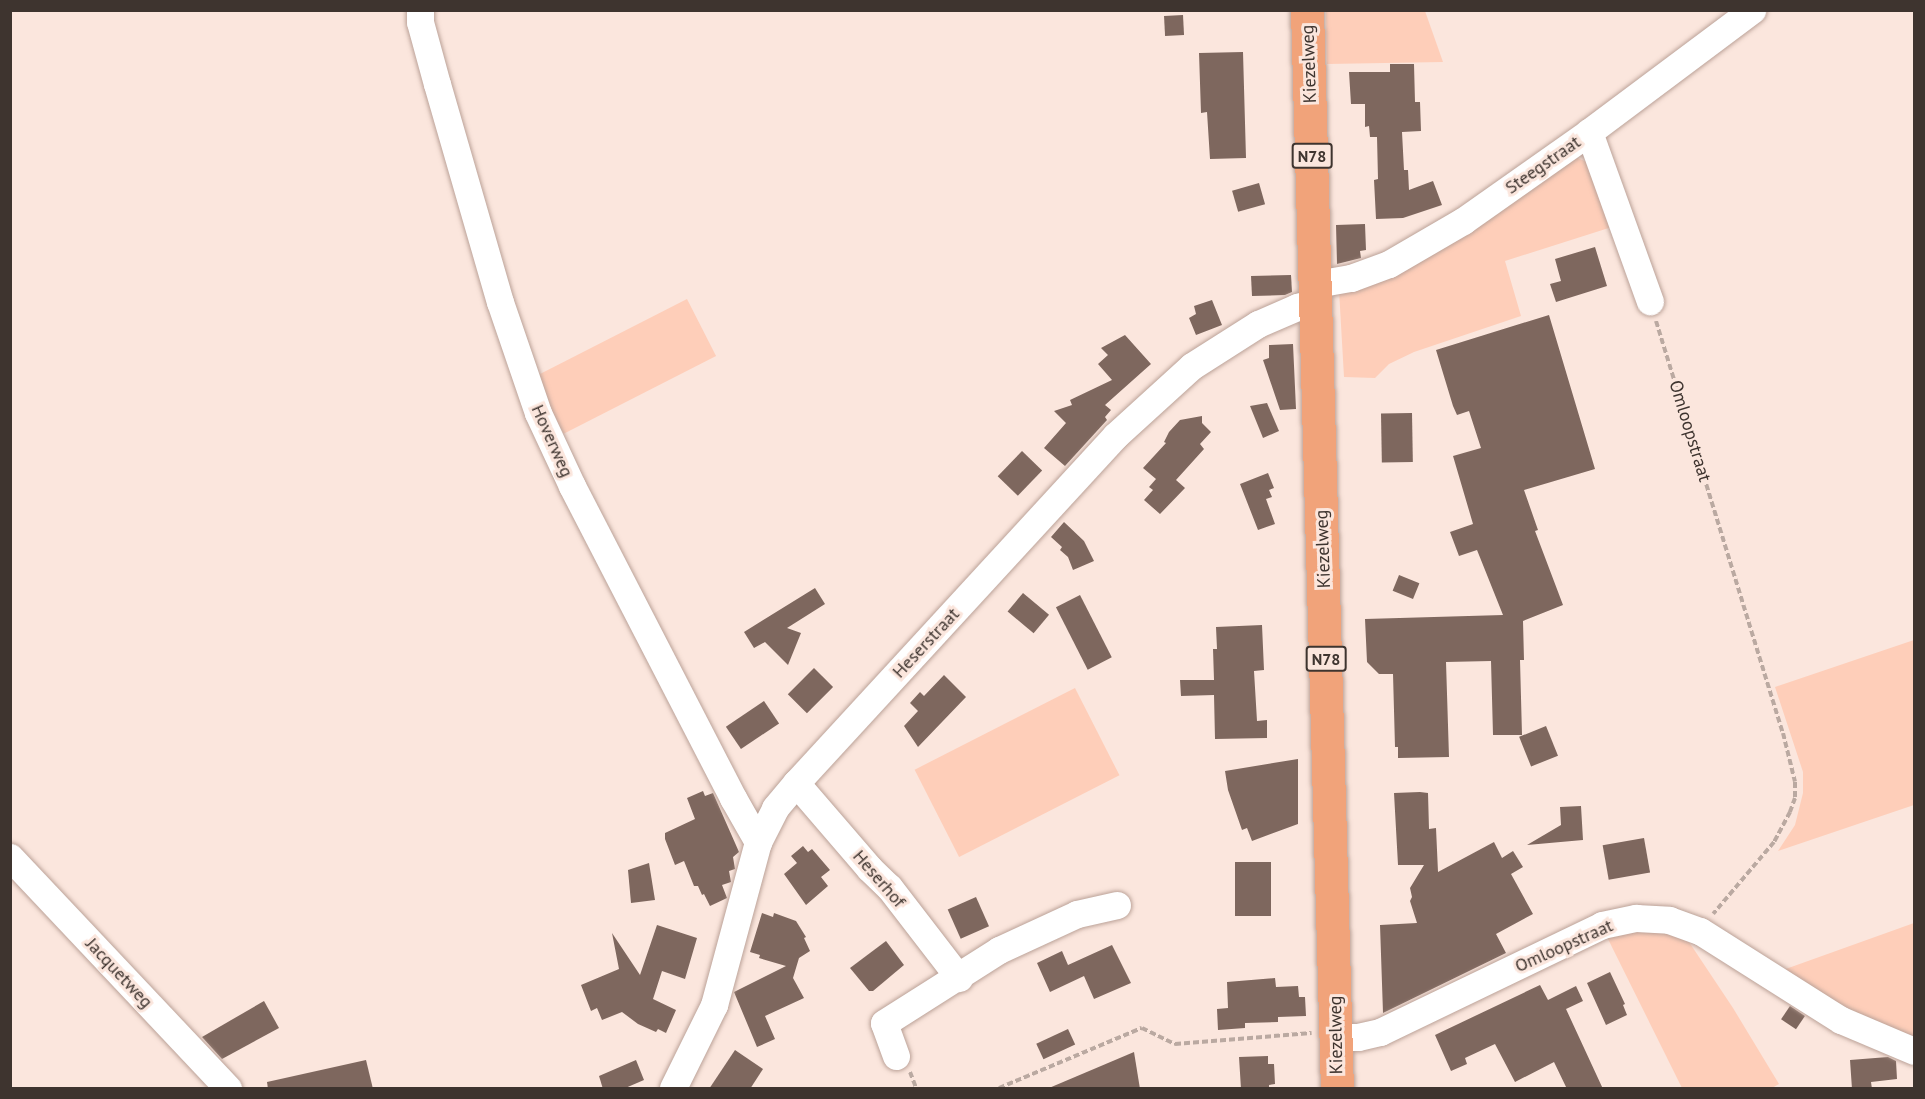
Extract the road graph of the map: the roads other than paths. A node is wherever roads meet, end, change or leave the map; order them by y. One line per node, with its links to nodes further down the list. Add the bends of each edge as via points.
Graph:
1 (420, 10): 8 (street, Hoverweg, via 431,63 500,302 538,413 572,486)
2 (1307, 10): 5 (main road, Kiezelweg / N78)
3 (1752, 10): 4 (street, Steegstraat)
4 (1589, 132): 5 (street, Steegstraat, via 1463,221 1389,264); 6 (street)
5 (1316, 293): 7 (street, Heserstraat, via 1192,366 1115,436); 12 (main road, Kiezelweg / N78)
6 (1650, 301)
7 (796, 783): 8 (street, Heserstraat, via 775,808); 11 (street, Heserhof, via 889,887)
8 (759, 842): 16 (street, Heserstraat, via 714,1005)
9 (10, 857): 15 (street, Jacquetweg)
10 (1117, 905): 11 (street, via 1077,914 999,950)
11 (959, 978): 14 (street, via 884,1023)
12 (1337, 1037): 13 (street, Omloopstraat, via 1380,1032 1602,926 1636,918 1669,920 1700,931 1841,1020); 17 (main road, Kiezelweg / N78)
13 (1914, 1050)
14 (896, 1056)
15 (228, 1089)
16 (673, 1089)
17 (1337, 1089)

